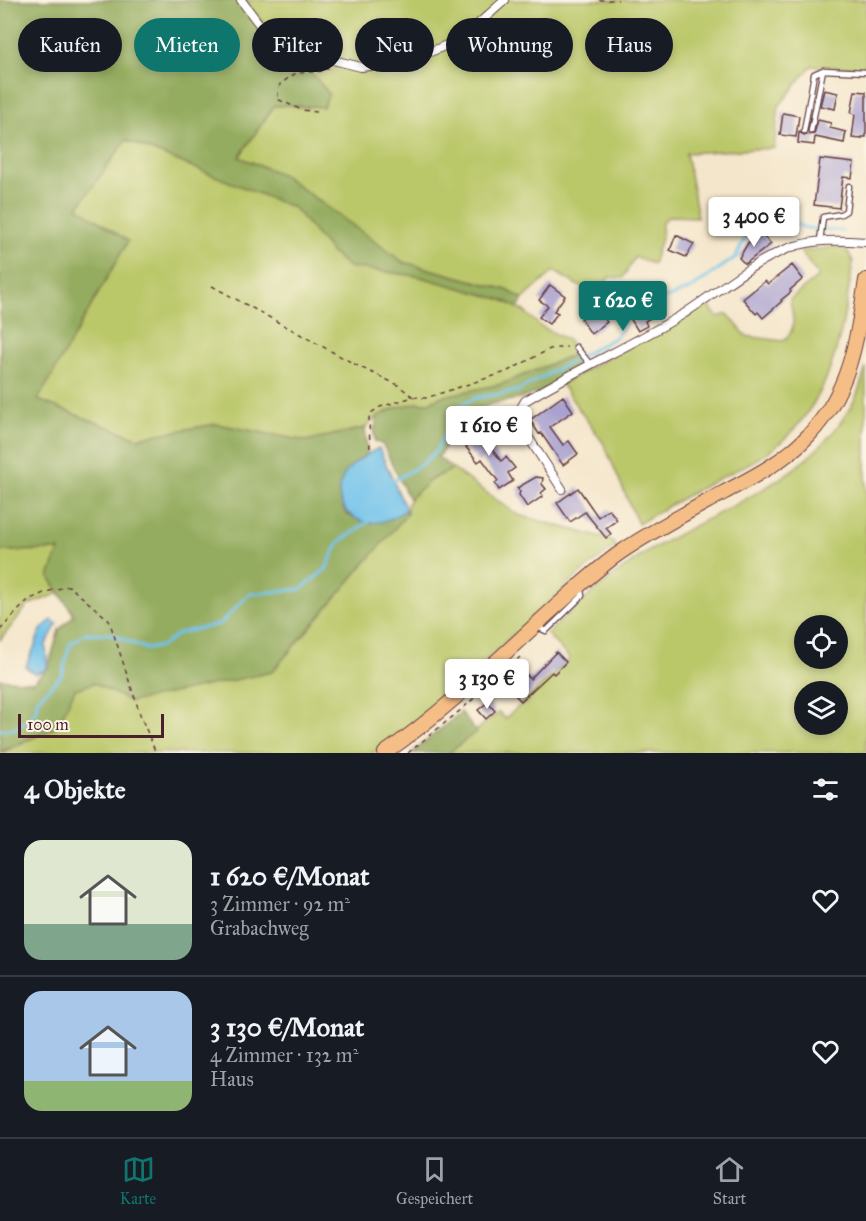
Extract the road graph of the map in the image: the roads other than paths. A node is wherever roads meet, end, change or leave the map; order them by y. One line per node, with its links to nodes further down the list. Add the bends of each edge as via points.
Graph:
1 (241, 0): 2 (street, via 259,24 288,43 316,56 361,67 421,56 449,44 477,26)
2 (505, 0)
3 (823, 70): 4 (lane); 5 (lane); 6 (lane, via 814,74)
4 (866, 72)
5 (811, 130)
6 (804, 131)
7 (849, 186): 8 (lane, via 846,211 823,217)
8 (820, 237): 9 (street); 13 (street, via 753,266 684,314)
9 (866, 242)
10 (866, 280): 11 (main road)
11 (861, 340): 15 (main road, via 836,397 810,435 791,452 624,550 435,716)
12 (578, 349): 13 (lane)
13 (587, 361): 14 (street, via 525,401 519,411 519,423)
14 (562, 489)
15 (386, 753)

